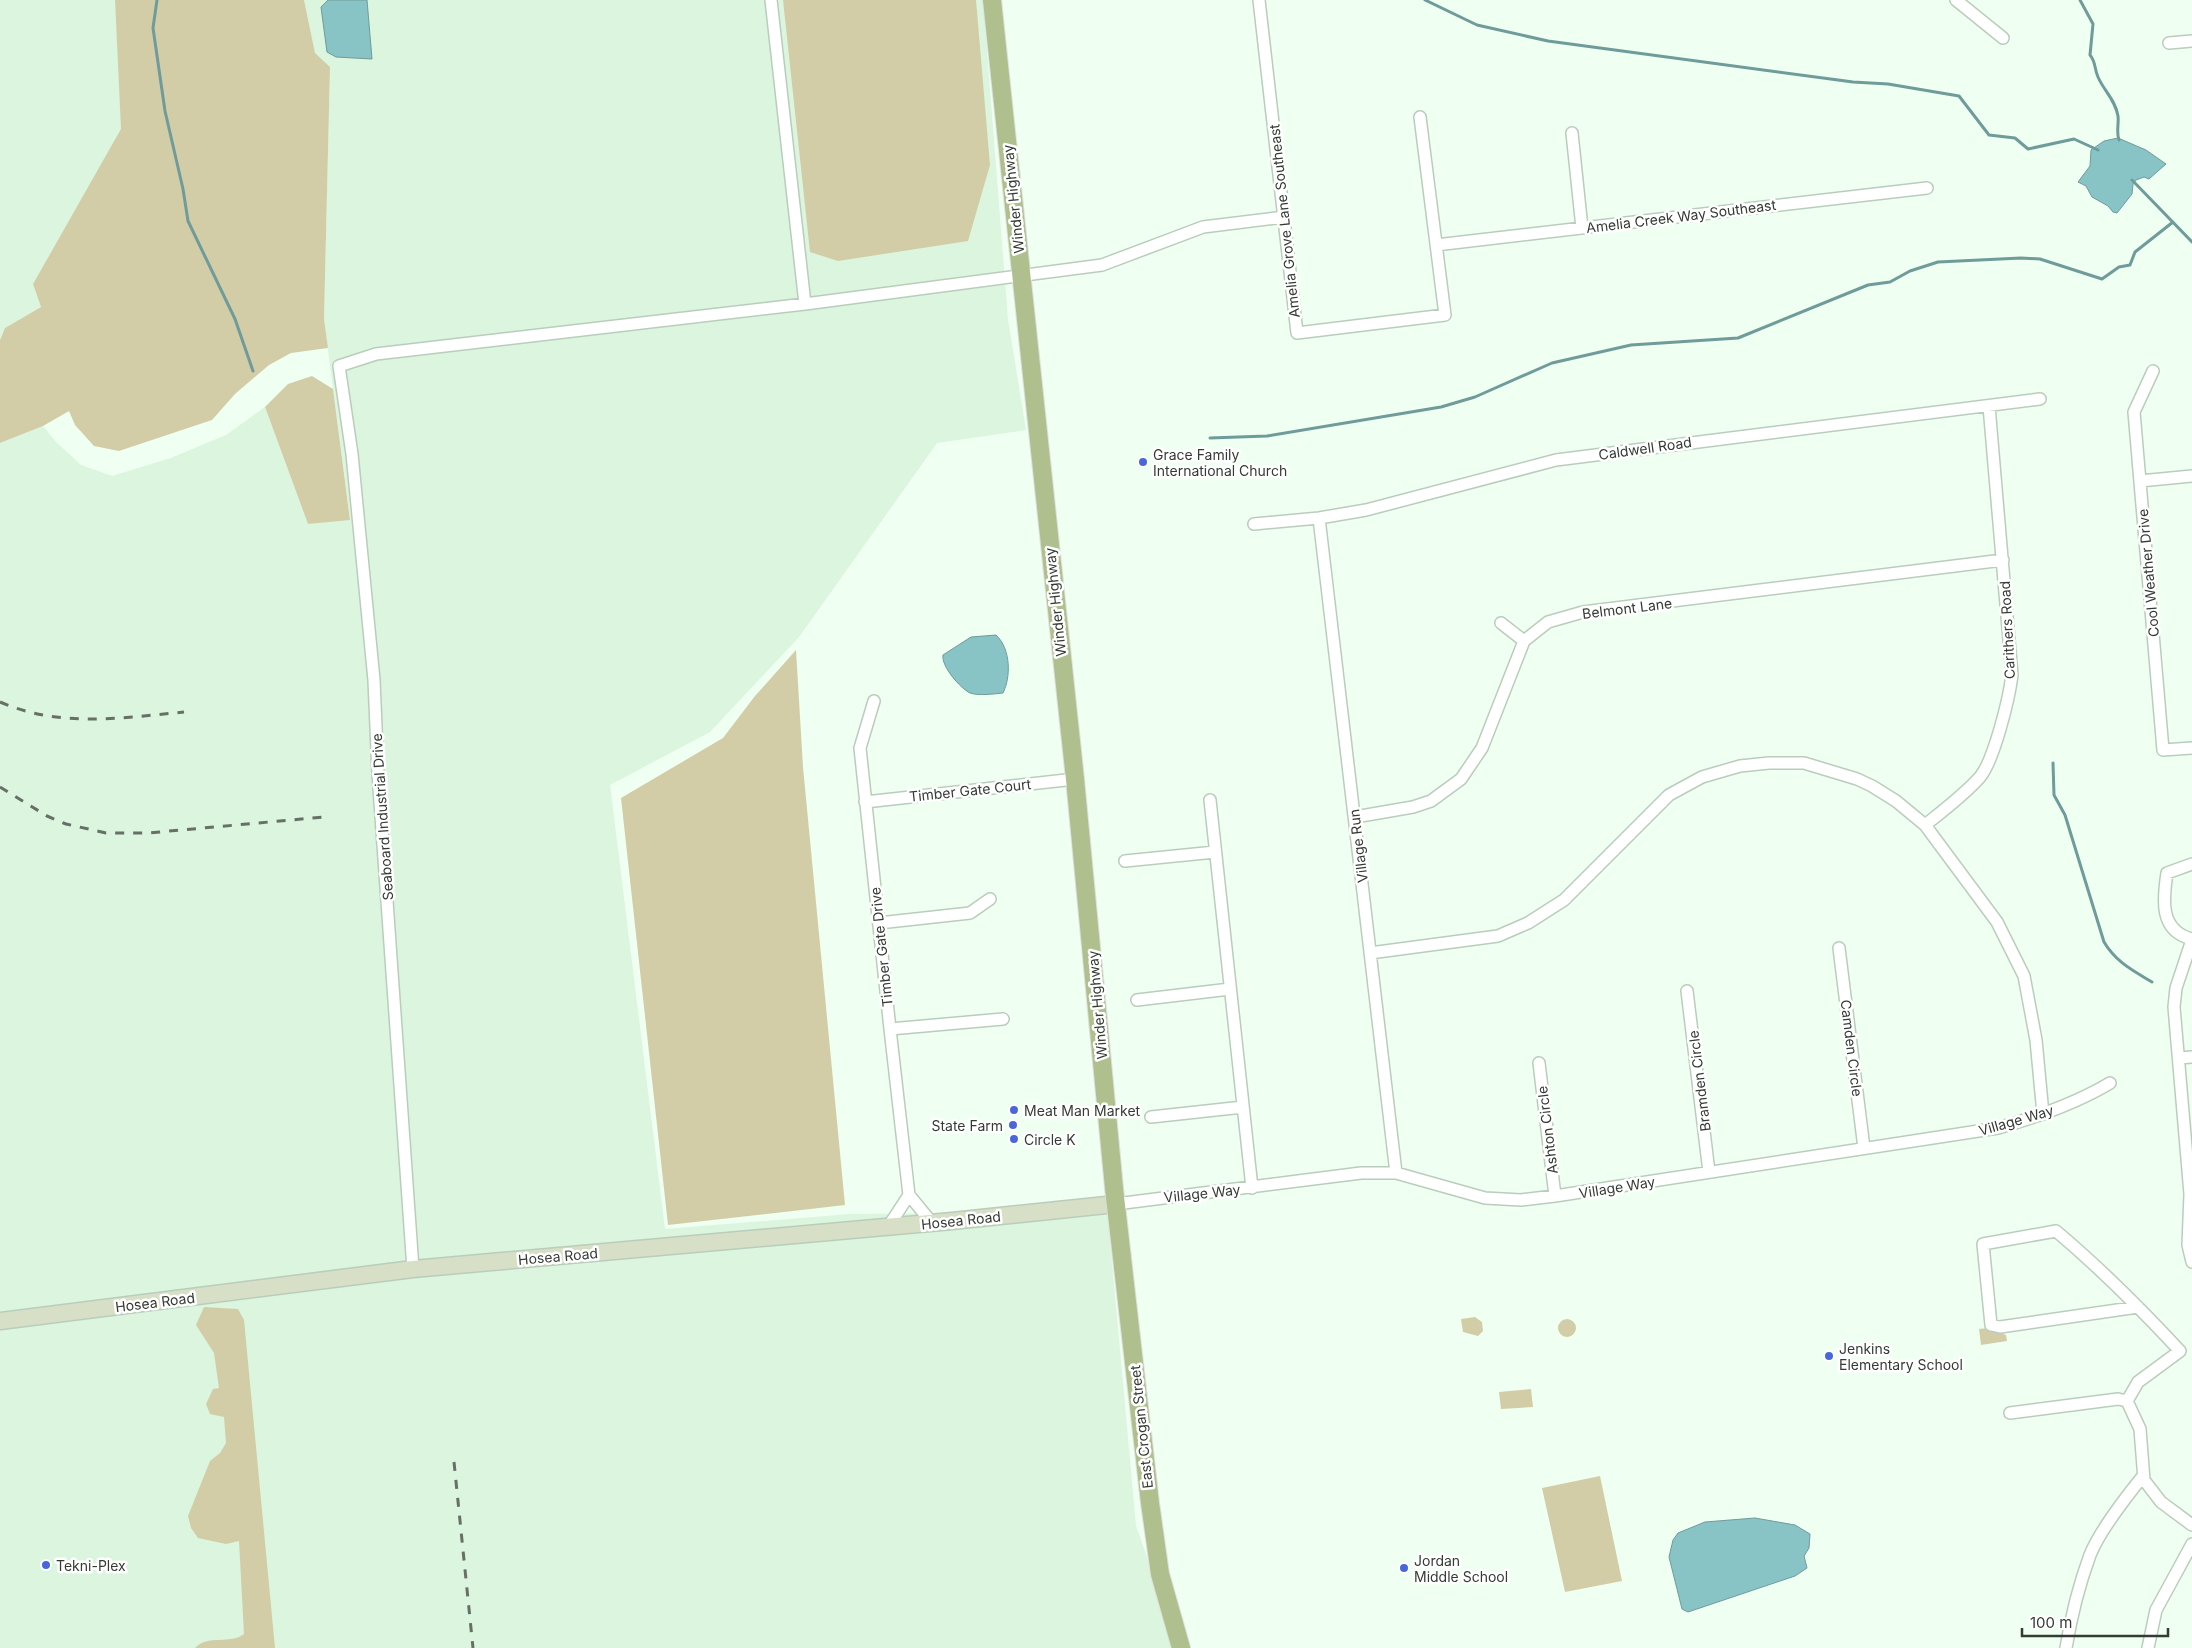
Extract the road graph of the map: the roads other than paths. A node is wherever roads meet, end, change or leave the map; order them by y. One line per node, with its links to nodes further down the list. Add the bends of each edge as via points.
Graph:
1 (771, 0): 15 (street)
2 (992, 0): 14 (main road, Winder Highway)
3 (1259, 0): 11 (street, Amelia Grove Lane Southeast)
4 (1956, 0): 5 (street)
5 (2003, 38)
6 (2192, 41): 7 (street)
7 (2169, 44)
8 (1420, 117): 13 (street, Amelia Grove Lane Southeast)
9 (1572, 133): 12 (street)
10 (1927, 188): 12 (street, Amelia Creek Way Southeast)
11 (1284, 217): 13 (street, Amelia Grove Lane Southeast, via 1297,333 1445,315); 14 (street, via 1203,227 1102,266)
12 (1582, 228): 13 (street, Amelia Creek Way Southeast)
13 (1436, 245)
14 (1022, 277): 15 (street); 28 (main road, Winder Highway)
15 (805, 304): 63 (street, Seaboard Industrial Drive, via 376,354 339,366 352,454 374,680)
16 (2153, 371): 20 (street, Cool Weather Drive, via 2134,412)
17 (2040, 399): 18 (street, Caldwell Road)
18 (1989, 406): 21 (street, Caldwell Road, via 1556,460 1375,508); 23 (street, Carithers Road)
19 (2192, 476): 20 (street)
20 (2140, 481): 27 (street, Cool Weather Drive, via 2163,750)
21 (1319, 518): 22 (street, Caldwell Road); 31 (street, Village Run)
22 (1254, 524)
23 (2003, 560): 25 (street, Belmont Lane, via 1583,612 1548,622); 32 (street, Carithers Road, via 2012,675 2009,699 1981,776)
24 (1501, 623): 25 (street)
25 (1524, 640): 31 (street, via 1482,748 1461,779 1414,808)
26 (874, 701): 30 (street, Timber Gate Drive, via 860,748)
27 (2192, 748)
28 (1075, 779): 30 (street, Timber Gate Court); 59 (main road, Winder Highway)
29 (1210, 800): 33 (street)
30 (866, 802): 37 (street, Timber Gate Drive)
31 (1355, 817): 40 (street, Village Run)
32 (1925, 825): 40 (street, via 1896,800 1872,786 1838,773 1804,763 1769,762 1740,766 1702,777 1669,795 1564,900 1528,923 1498,936 1472,942); 51 (street, via 1997,922 2024,976 2036,1040)
33 (1215, 852): 34 (street); 41 (street)
34 (1125, 862)
35 (2192, 864): 38 (street, via 2167,872 2163,901 2167,921)
36 (990, 899): 37 (street, via 970,913)
37 (879, 923): 45 (street, Timber Gate Drive)
38 (2192, 940): 47 (street, via 2176,988 2174,1007)
39 (1839, 948): 53 (street, Camden Circle)
40 (1370, 953): 55 (street, Village Run)
41 (1230, 989): 43 (street); 50 (street)
42 (1687, 991): 54 (street, Bramden Circle)
43 (1136, 1000)
44 (1003, 1019): 45 (street)
45 (890, 1029): 57 (street, Timber Gate Drive)
46 (2192, 1057): 47 (street)
47 (2179, 1058): 62 (street, via 2190,1194 2188,1245)
48 (1539, 1063): 58 (street, Ashton Circle)
49 (2110, 1083): 51 (street, Village Way, via 2080,1100)
50 (1243, 1107): 52 (street); 56 (street)
51 (2043, 1114): 53 (street, Village Way, via 1998,1128)
52 (1151, 1117)
53 (1864, 1148): 54 (street, Village Way)
54 (1709, 1172): 58 (street, Village Way)
55 (1396, 1173): 56 (street, Village Way, via 1361,1174); 58 (street, Village Way, via 1486,1198 1521,1200)
56 (1252, 1188): 59 (street, Village Way)
57 (909, 1195): 60 (street); 61 (street)
58 (1555, 1196)
59 (1116, 1204): 60 (street, Hosea Road); 71 (main road, East Crogan Street, via 1160,1574)
60 (932, 1223): 61 (street, Hosea Road)
61 (888, 1227): 63 (street, Hosea Road)
62 (2192, 1262)
63 (413, 1269): 65 (street, Hosea Road)
64 (2138, 1307): 64 (street, via 2056,1231 1983,1244 1991,1325 2000,1327); 66 (street, via 2180,1351 2138,1382)
65 (0, 1321)
66 (2126, 1401): 67 (street, via 2118,1399); 68 (street, via 2140,1429)
67 (2010, 1413)
68 (2143, 1476): 69 (street, via 2161,1502); 72 (street, via 2124,1499 2090,1554 2071,1618)
69 (2192, 1525)
70 (2192, 1544): 73 (street, via 2156,1610)
71 (1181, 1648)
72 (2066, 1648)
73 (2148, 1648)

